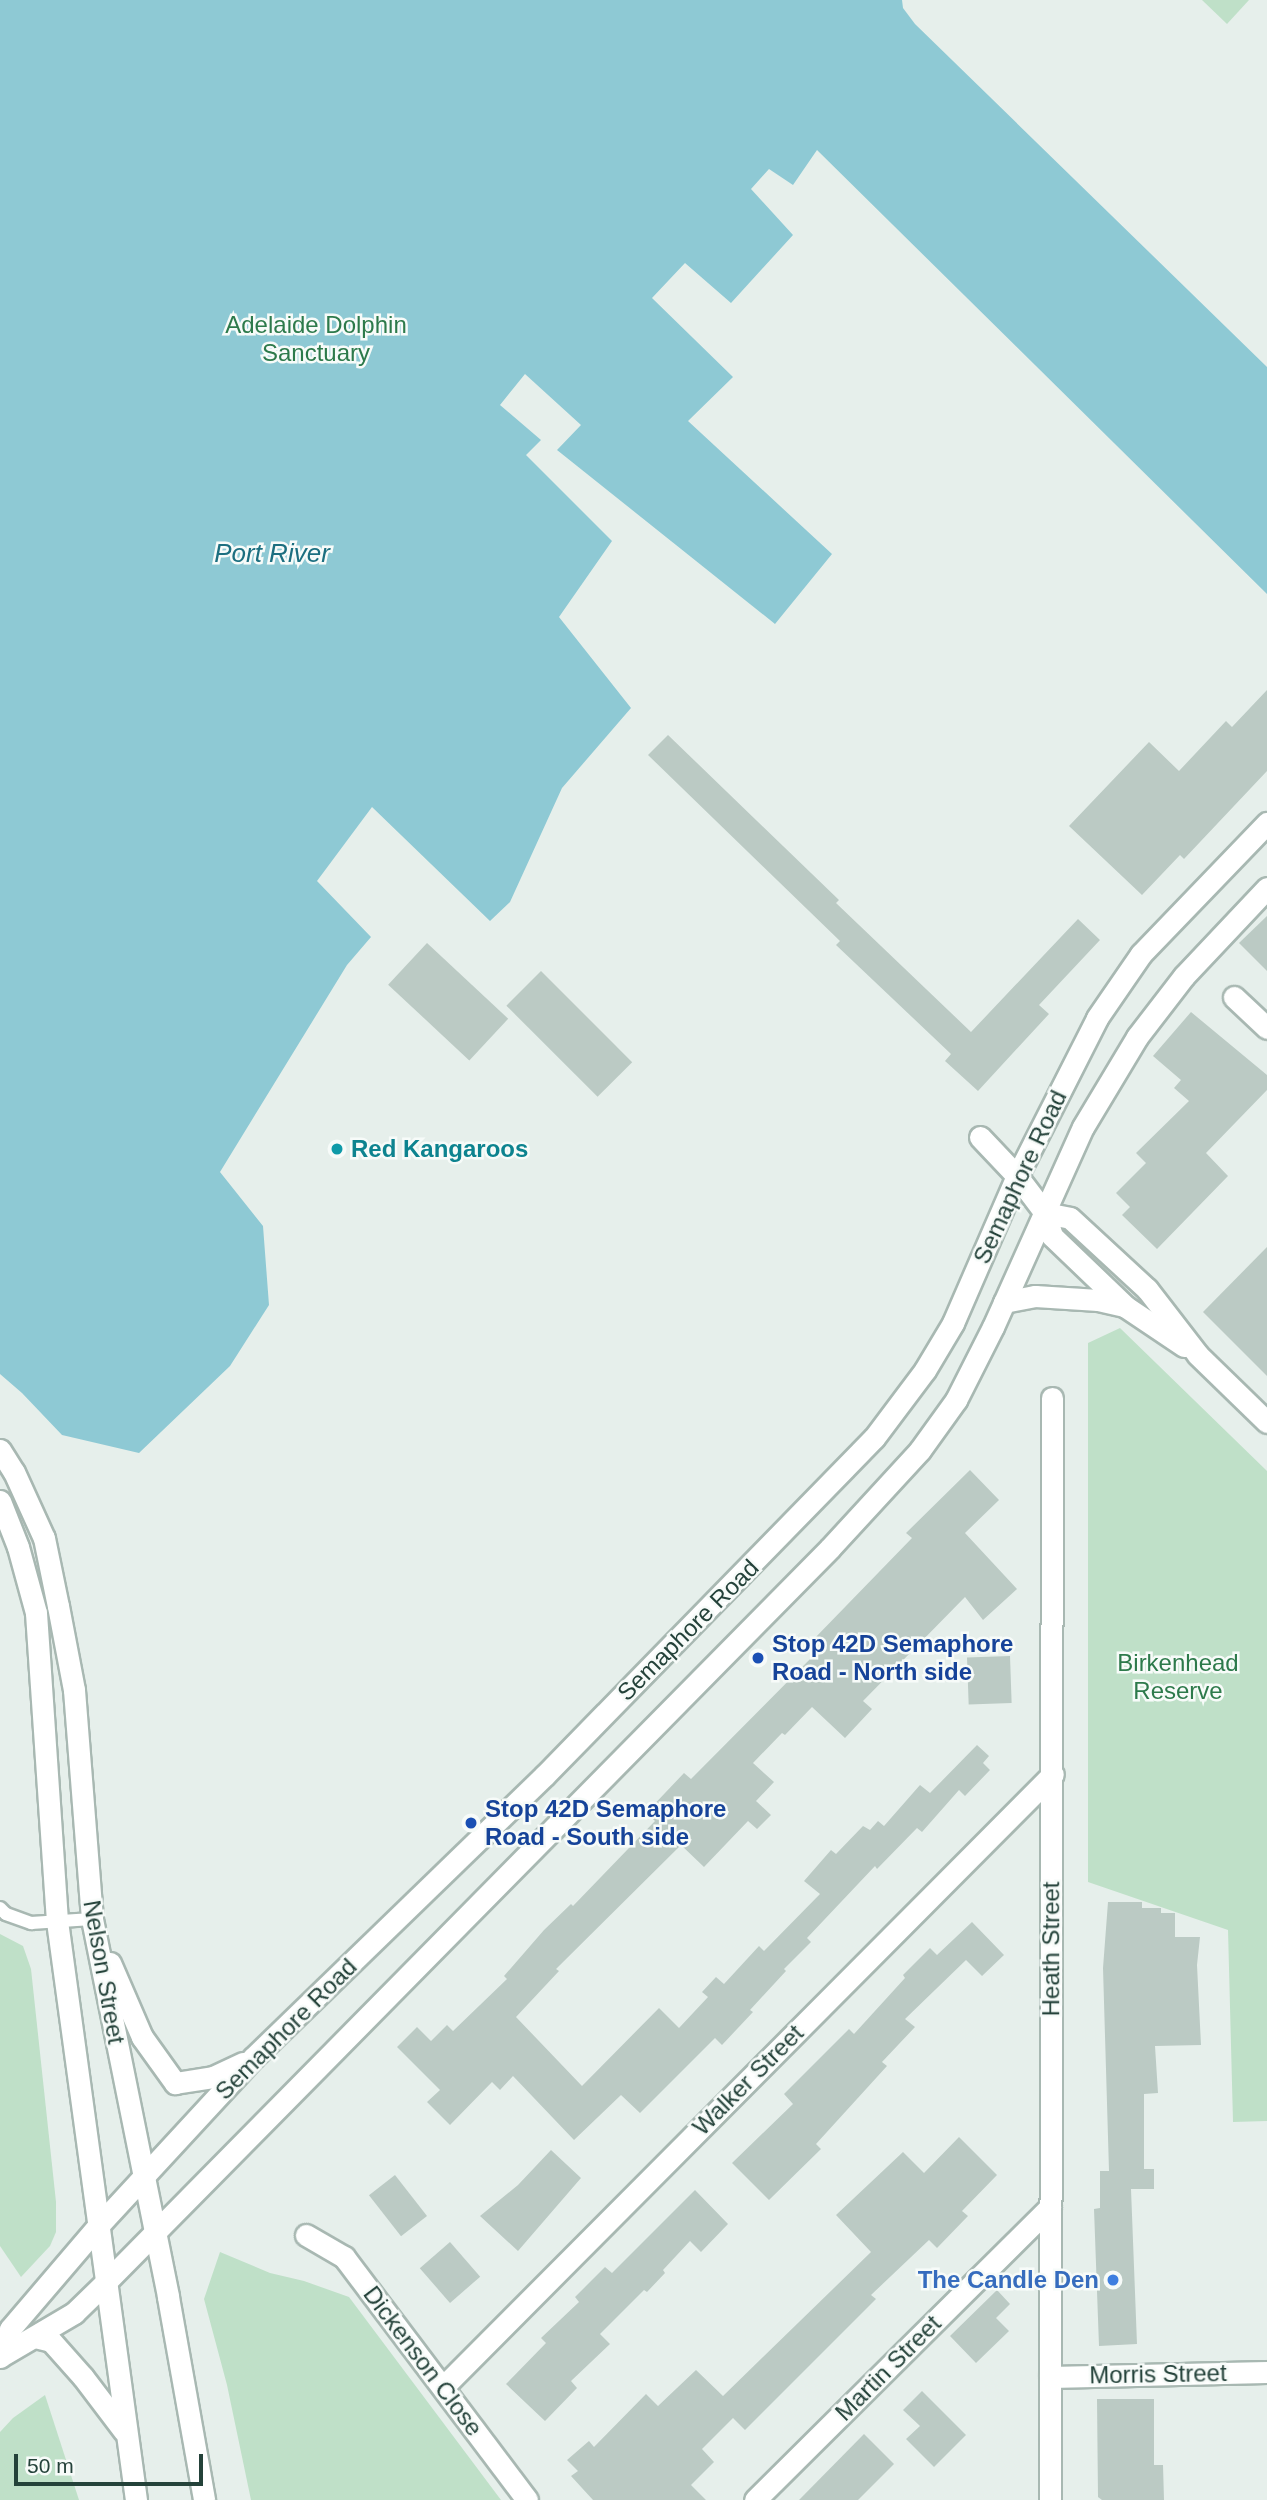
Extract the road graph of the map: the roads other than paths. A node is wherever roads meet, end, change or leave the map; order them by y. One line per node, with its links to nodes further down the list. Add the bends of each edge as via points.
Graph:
1 (1267, 823): 6 (main road, Semaphore Road, via 1141,954 1097,1018)
2 (1267, 888): 7 (main road, Semaphore Road, via 1184,976 1137,1037 1083,1127)
3 (1234, 997): 4 (main road)
4 (1267, 1028)
5 (980, 1137): 6 (main road)
6 (1017, 1176): 7 (main road); 19 (main road, Semaphore Road, via 953,1323 925,1370 874,1438 544,1776)
7 (1045, 1213): 8 (main road, Semaphore Road); 9 (main road, via 1052,1237); 10 (main road, via 1070,1218 1139,1281)
8 (1004, 1302): 9 (main road, via 1035,1296 1098,1300); 23 (main road, Semaphore Road, via 956,1400 920,1450)
9 (1126, 1307): 10 (main road)
10 (1198, 1355): 12 (main road)
11 (1052, 1398): 15 (main road, Heath Street)
12 (1267, 1422)
13 (0, 1450): 17 (main road, Nelson Street, via 44,1538 60,1618 74,1690)
14 (0, 1501): 18 (main road, Nelson Street, via 36,1614)
15 (1053, 1773): 21 (main road, Heath Street); 30 (main road, Walker Street)
16 (0, 1908): 18 (lane, via 32,1923)
17 (92, 1919): 18 (lane); 19 (main road, via 142,2037 175,2083 213,2077); 20 (main road, Nelson Street)
18 (57, 1921): 22 (main road, Nelson Street)
19 (254, 2057): 20 (main road, Semaphore Road)
20 (144, 2177): 22 (main road, Semaphore Road); 23 (main road, Nelson Street)
21 (1049, 2207): 29 (main road, Heath Street); 35 (main road, Martin Street)
22 (98, 2226): 25 (main road, Nelson Street); 27 (main road, Semaphore Road, via 9,2329)
23 (155, 2233): 25 (main road, Semaphore Road); 33 (main road, Nelson Street)
24 (306, 2235): 30 (main road, Dickenson Close, via 344,2257)
25 (105, 2283): 26 (main road, Semaphore Road, via 74,2314); 31 (main road, Nelson Street)
26 (35, 2337): 27 (main road, Semaphore Road); 31 (main road, via 51,2341)
27 (0, 2356)
28 (1267, 2372): 29 (main road, Morris Street)
29 (1050, 2376): 36 (main road, Heath Street)
30 (444, 2386): 34 (main road, Dickenson Close)
31 (125, 2433): 32 (main road, Nelson Street)
32 (136, 2500)
33 (204, 2500)
34 (527, 2500)
35 (755, 2500)
36 (1049, 2500)

